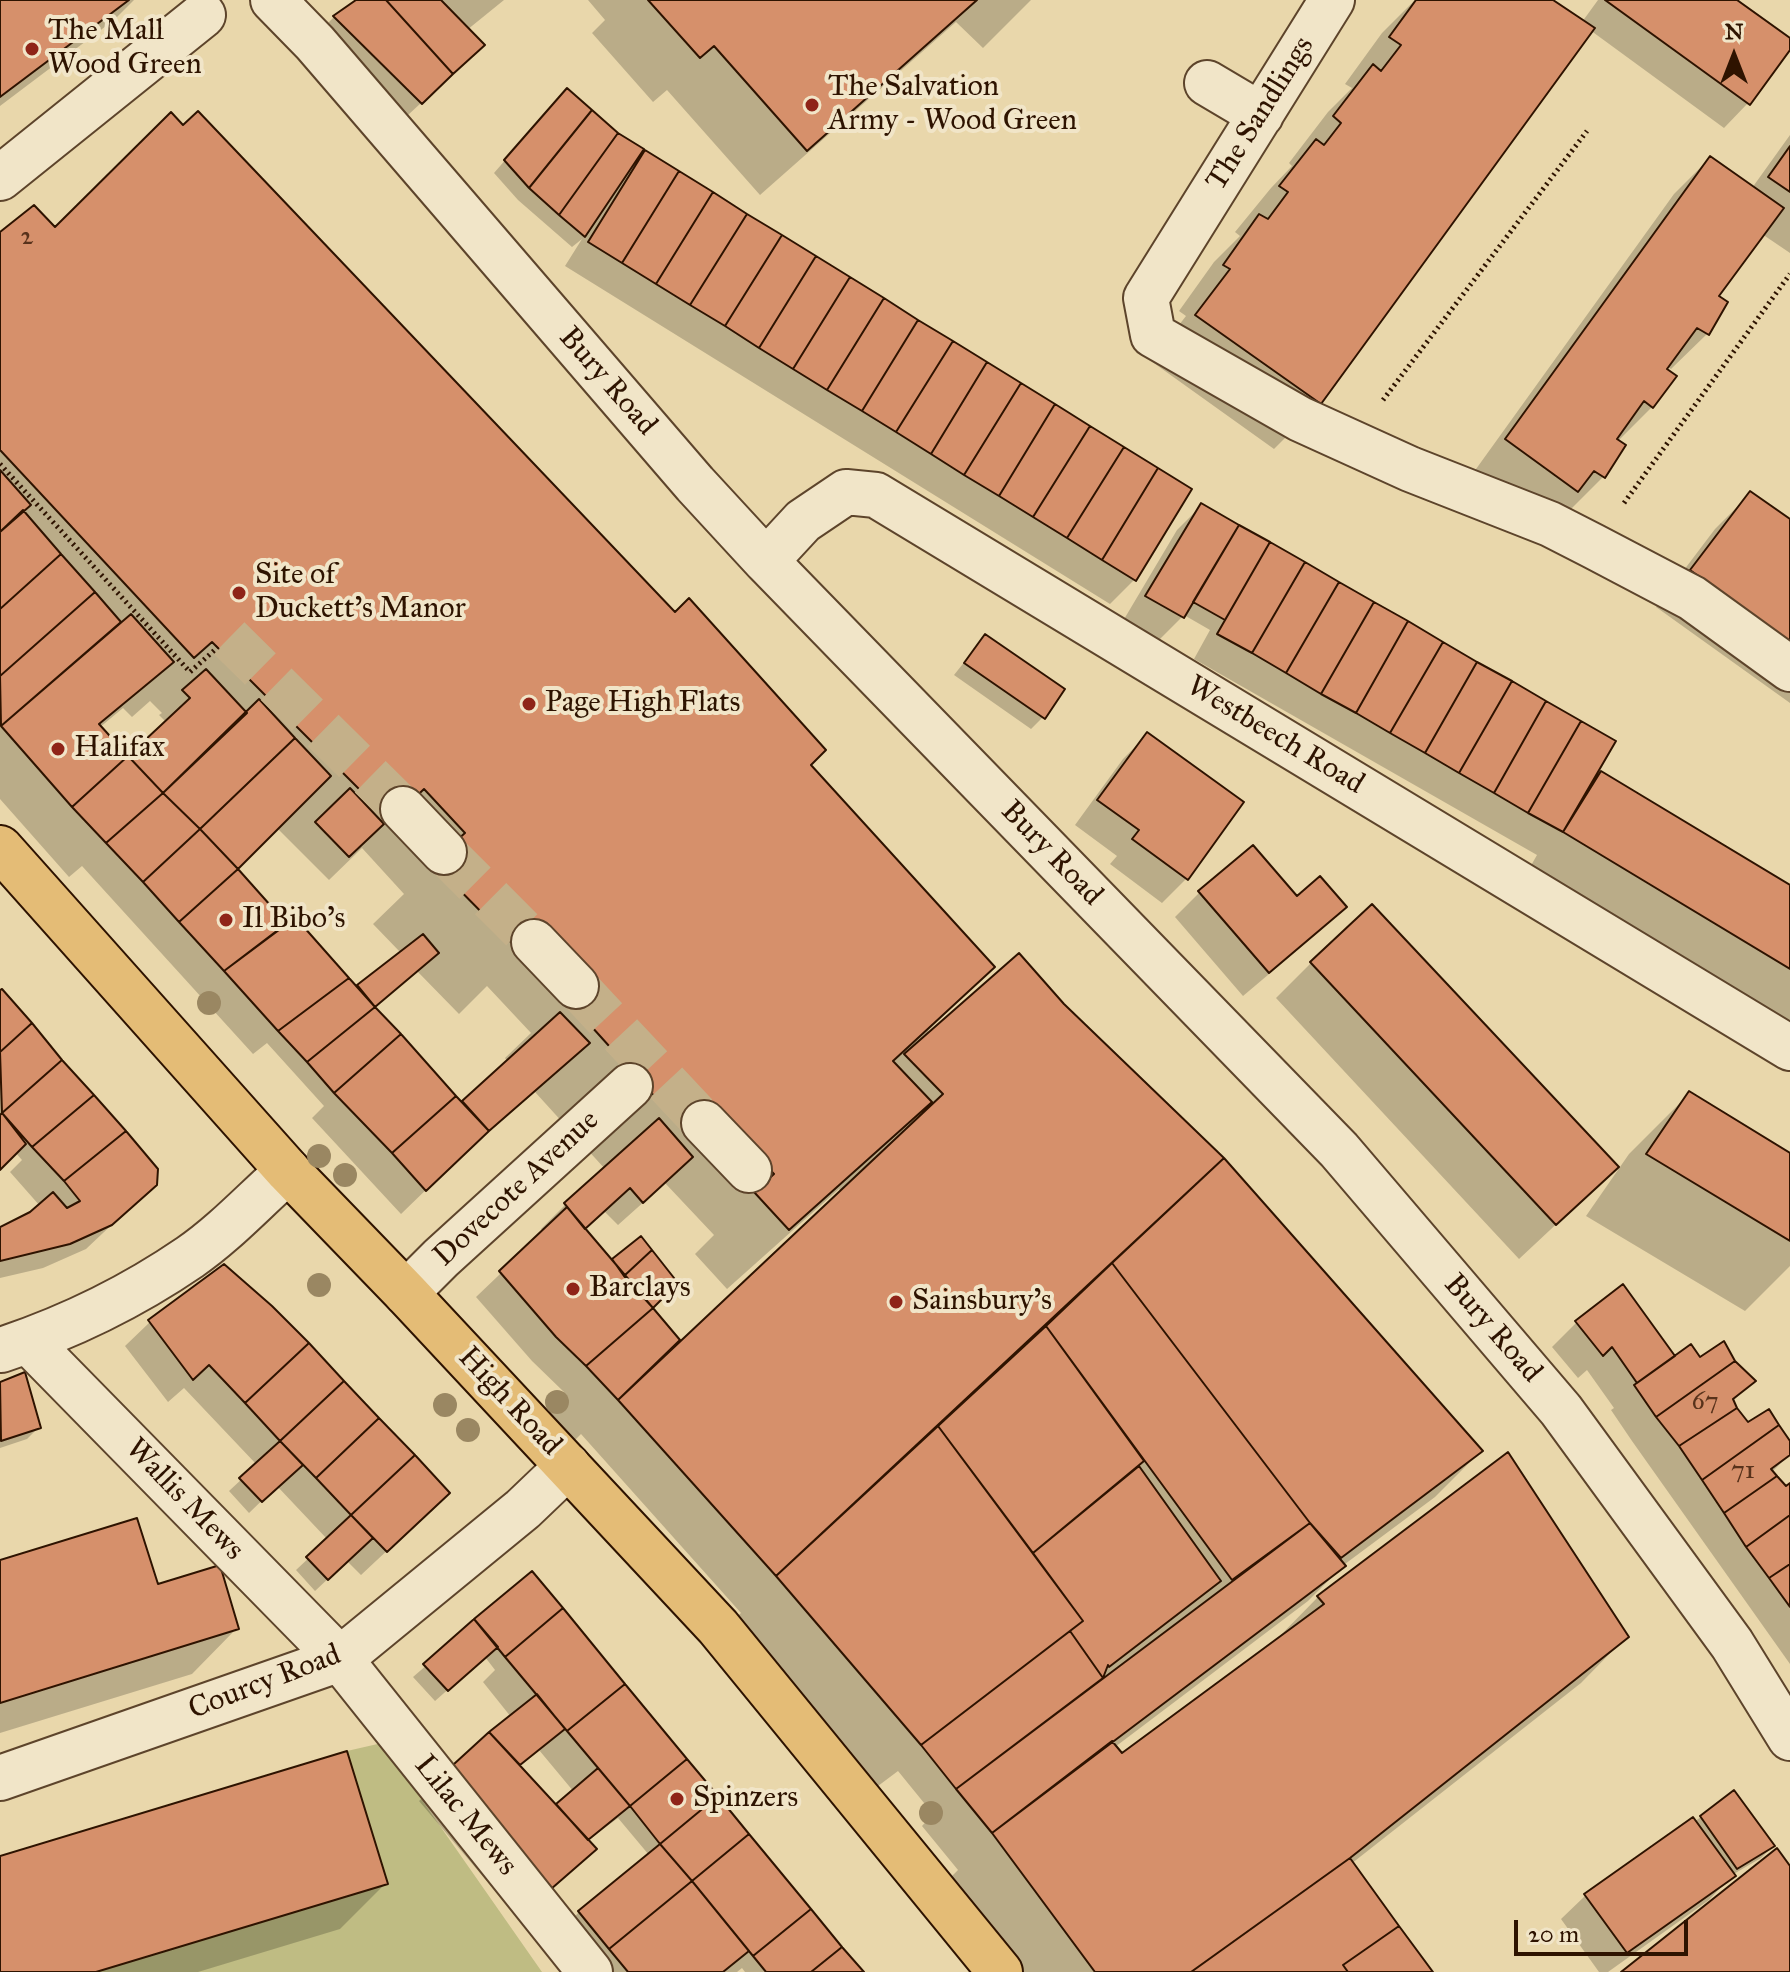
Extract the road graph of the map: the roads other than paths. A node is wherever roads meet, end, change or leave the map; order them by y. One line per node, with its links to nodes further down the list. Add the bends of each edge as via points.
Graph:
1 (273, 0): 7 (street, Bury Road)
2 (1332, 0): 5 (street, The Sandlings)
3 (203, 15): 6 (street)
4 (1207, 83): 5 (street)
5 (1261, 115): 8 (street, The Sandlings, via 1146,298 1153,335 1300,419 1593,546 1692,598)
6 (0, 178)
7 (766, 561): 14 (street, Westbeech Road, via 803,521 846,492 876,495); 23 (street, Bury Road, via 1339,1150 1561,1410 1732,1644)
8 (1790, 669)
9 (403, 809): 11 (street)
10 (0, 848): 18 (main road, High Road)
11 (444, 852)
12 (534, 942): 13 (street)
13 (576, 986)
14 (1790, 1048)
15 (630, 1086): 19 (street, Dovecote Avenue)
16 (704, 1123): 17 (street)
17 (749, 1170)
18 (288, 1171): 19 (main road, High Road); 20 (street, via 192,1256 118,1301)
19 (406, 1293): 21 (main road, High Road)
20 (14, 1346): 22 (street, Wallis Mews)
21 (568, 1466): 22 (street, Courcy Road); 26 (main road, High Road, via 718,1627)
22 (340, 1659): 24 (street, Courcy Road); 25 (street, Lilac Mews)
23 (1790, 1738)
24 (0, 1778)
25 (590, 1972)
26 (1000, 1972)

